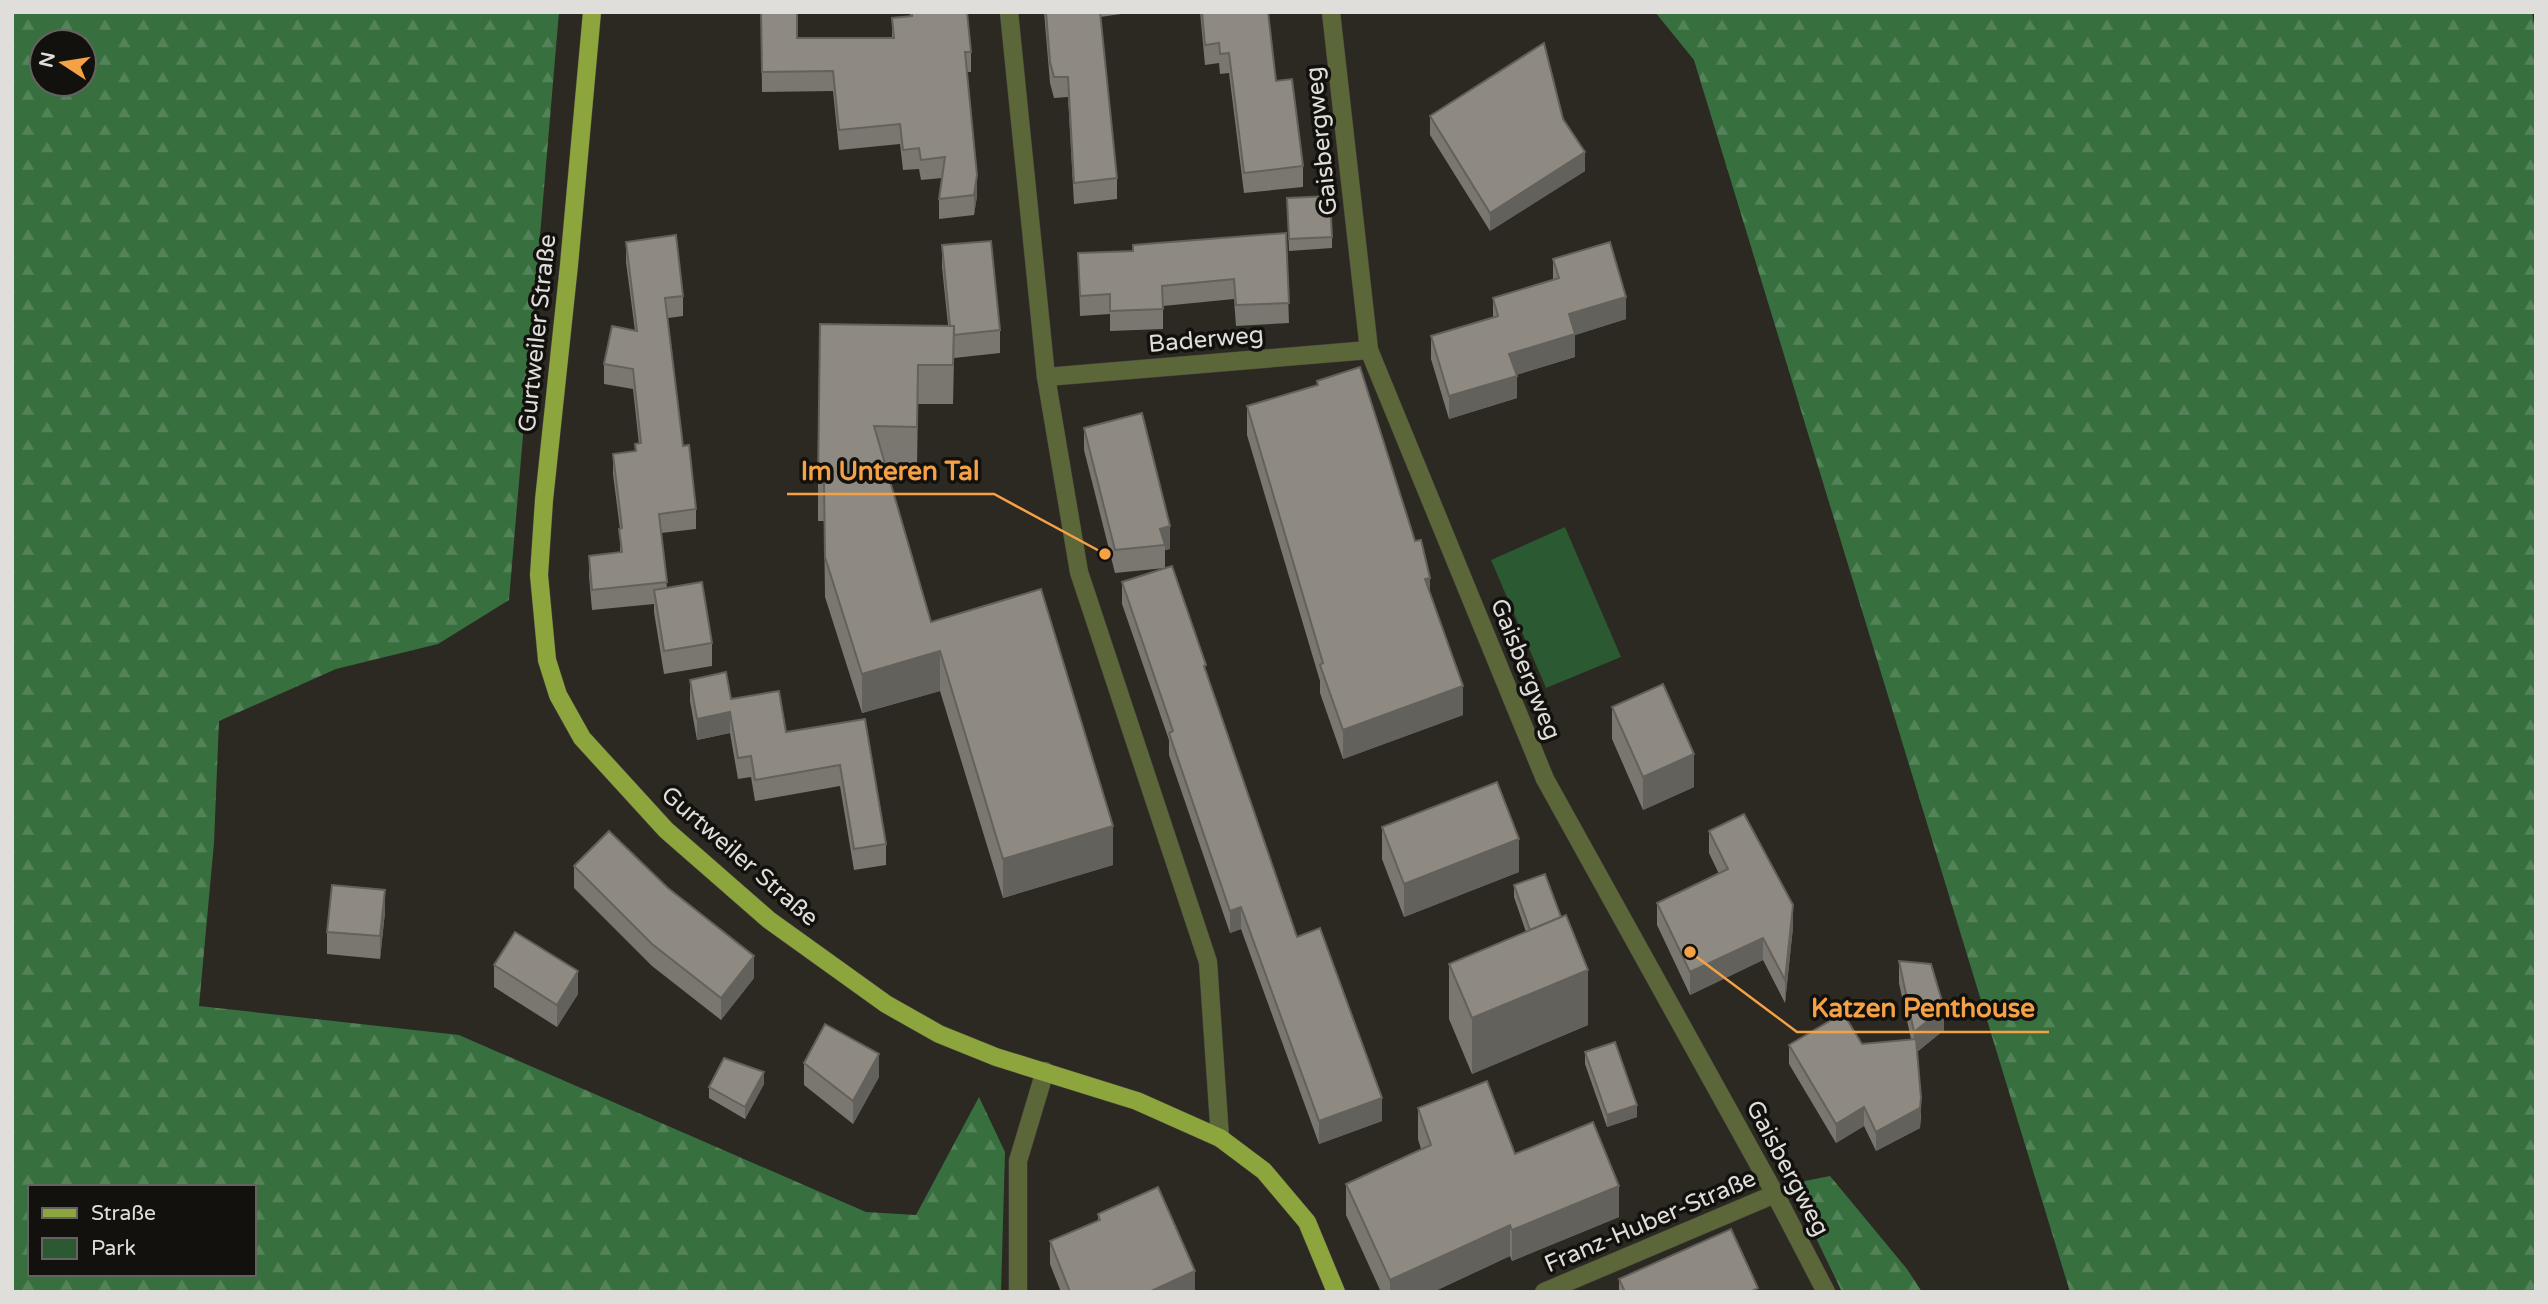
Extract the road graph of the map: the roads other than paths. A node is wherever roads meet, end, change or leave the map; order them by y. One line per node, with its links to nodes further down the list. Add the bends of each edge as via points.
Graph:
1 (592, 12): 6 (main road, Gurtweiler Straße, via 539,575 547,660 558,695 582,738 666,830 769,920 886,1004 939,1034 996,1058)
2 (1009, 12): 5 (street)
3 (1331, 12): 4 (street, Gaisbergweg)
4 (1369, 350): 5 (street, Baderweg); 8 (street, Gaisbergweg, via 1545,779)
5 (1046, 377): 7 (street, via 1079,572 1208,962)
6 (1045, 1071): 7 (main road, Gurtweiler Straße, via 1137,1101); 9 (street, via 1018,1161)
7 (1220, 1138): 10 (main road, Gurtweiler Straße, via 1264,1171 1307,1222)
8 (1775, 1195): 11 (street, Franz-Huber-Straße); 12 (street, Gaisbergweg)
9 (1018, 1292)
10 (1336, 1292)
11 (1544, 1292)
12 (1826, 1292)

